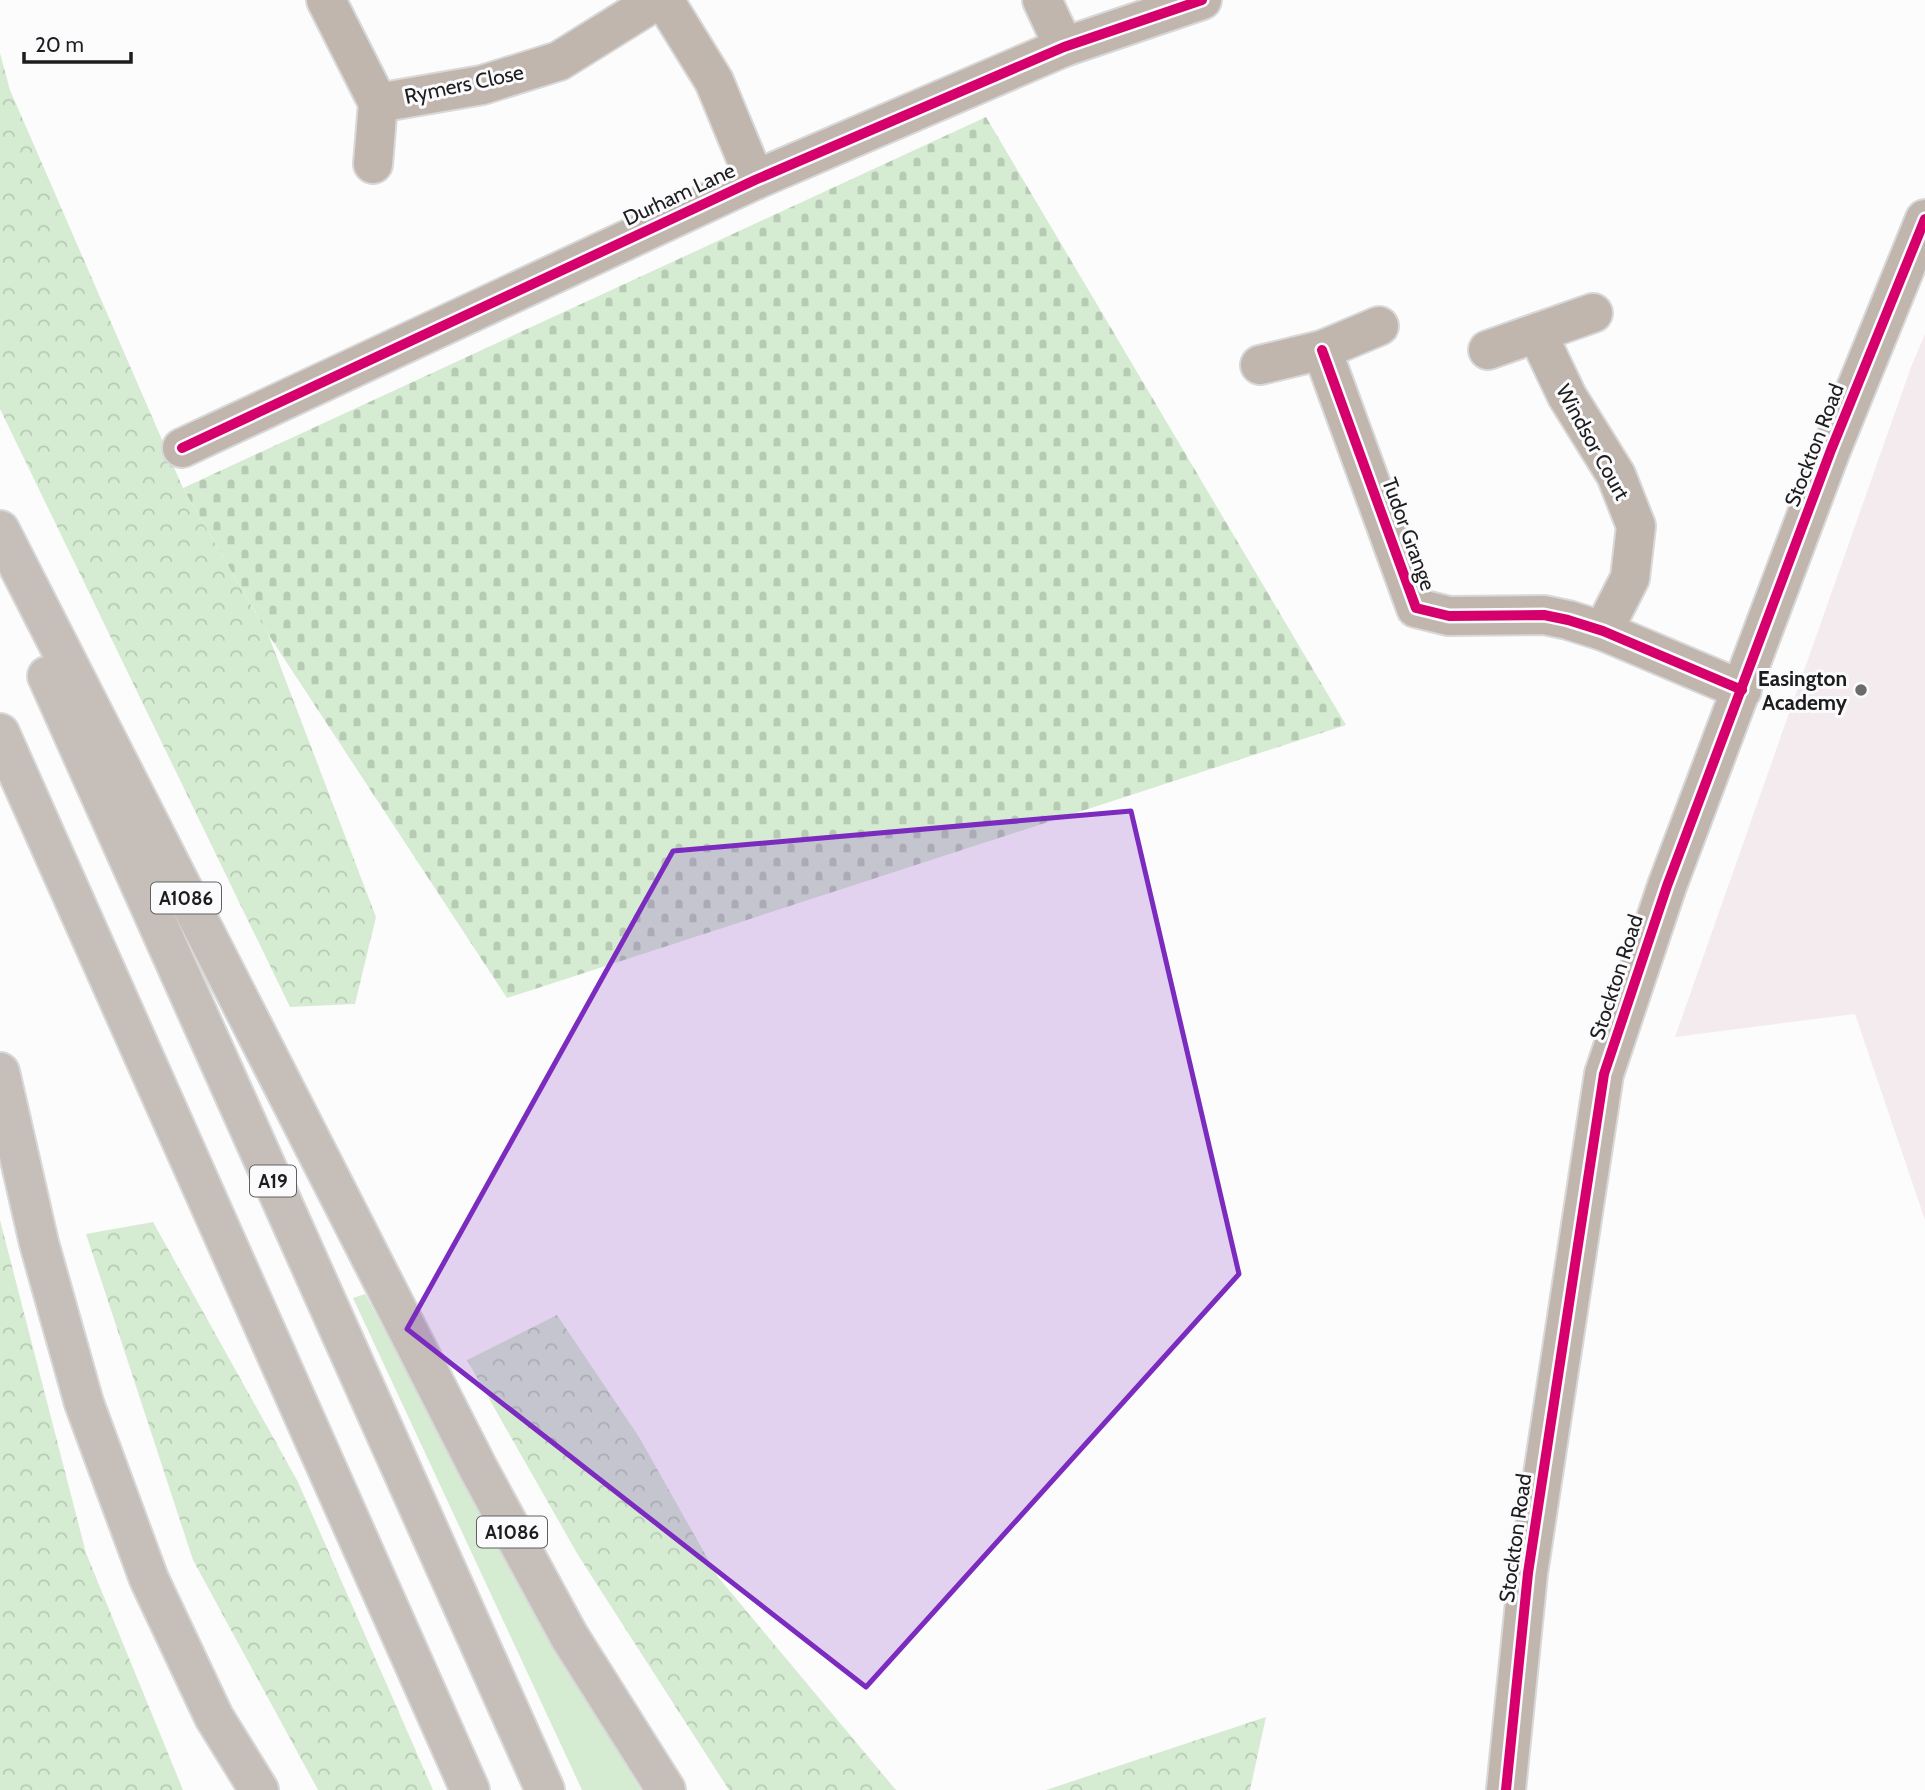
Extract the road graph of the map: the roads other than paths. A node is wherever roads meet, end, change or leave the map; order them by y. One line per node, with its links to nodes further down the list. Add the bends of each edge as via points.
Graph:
1 (326, 0): 7 (street, Rymers Close)
2 (657, 0): 7 (street, Rymers Close, via 559,61 482,85)
3 (664, 0): 9 (street, via 714,80)
4 (1042, 0): 6 (street)
5 (1202, 0): 6 (street, Durham Lane)
6 (1064, 47): 9 (street, Durham Lane)
7 (378, 103): 8 (street, Rymers Close)
8 (373, 164)
9 (755, 180): 18 (street, Durham Lane)
10 (1925, 219): 11 (street, Stockton Road)
11 (1911, 296): 22 (street, Stockton Road, via 1831,450)
12 (1593, 313): 14 (street)
13 (1379, 326): 15 (street)
14 (1536, 333): 16 (street); 21 (street, Windsor Court, via 1567,397 1616,475 1636,526 1630,578)
15 (1322, 350): 17 (street); 21 (street, Tudor Grange, via 1416,608 1449,616 1544,615)
16 (1488, 350)
17 (1260, 365)
18 (182, 449)
19 (0, 530): 28 (highway, A1086, via 479,1470 569,1636)
20 (0, 572): 27 (highway, A19)
21 (1603, 631): 22 (street, Tudor Grange)
22 (1742, 690): 29 (street, Stockton Road, via 1667,886 1604,1074 1528,1573)
23 (0, 733): 26 (highway)
24 (0, 1073): 25 (highway, via 39,1243 84,1403 149,1579 214,1717)
25 (259, 1790)
26 (470, 1790)
27 (545, 1790)
28 (666, 1790)
29 (1506, 1790)

